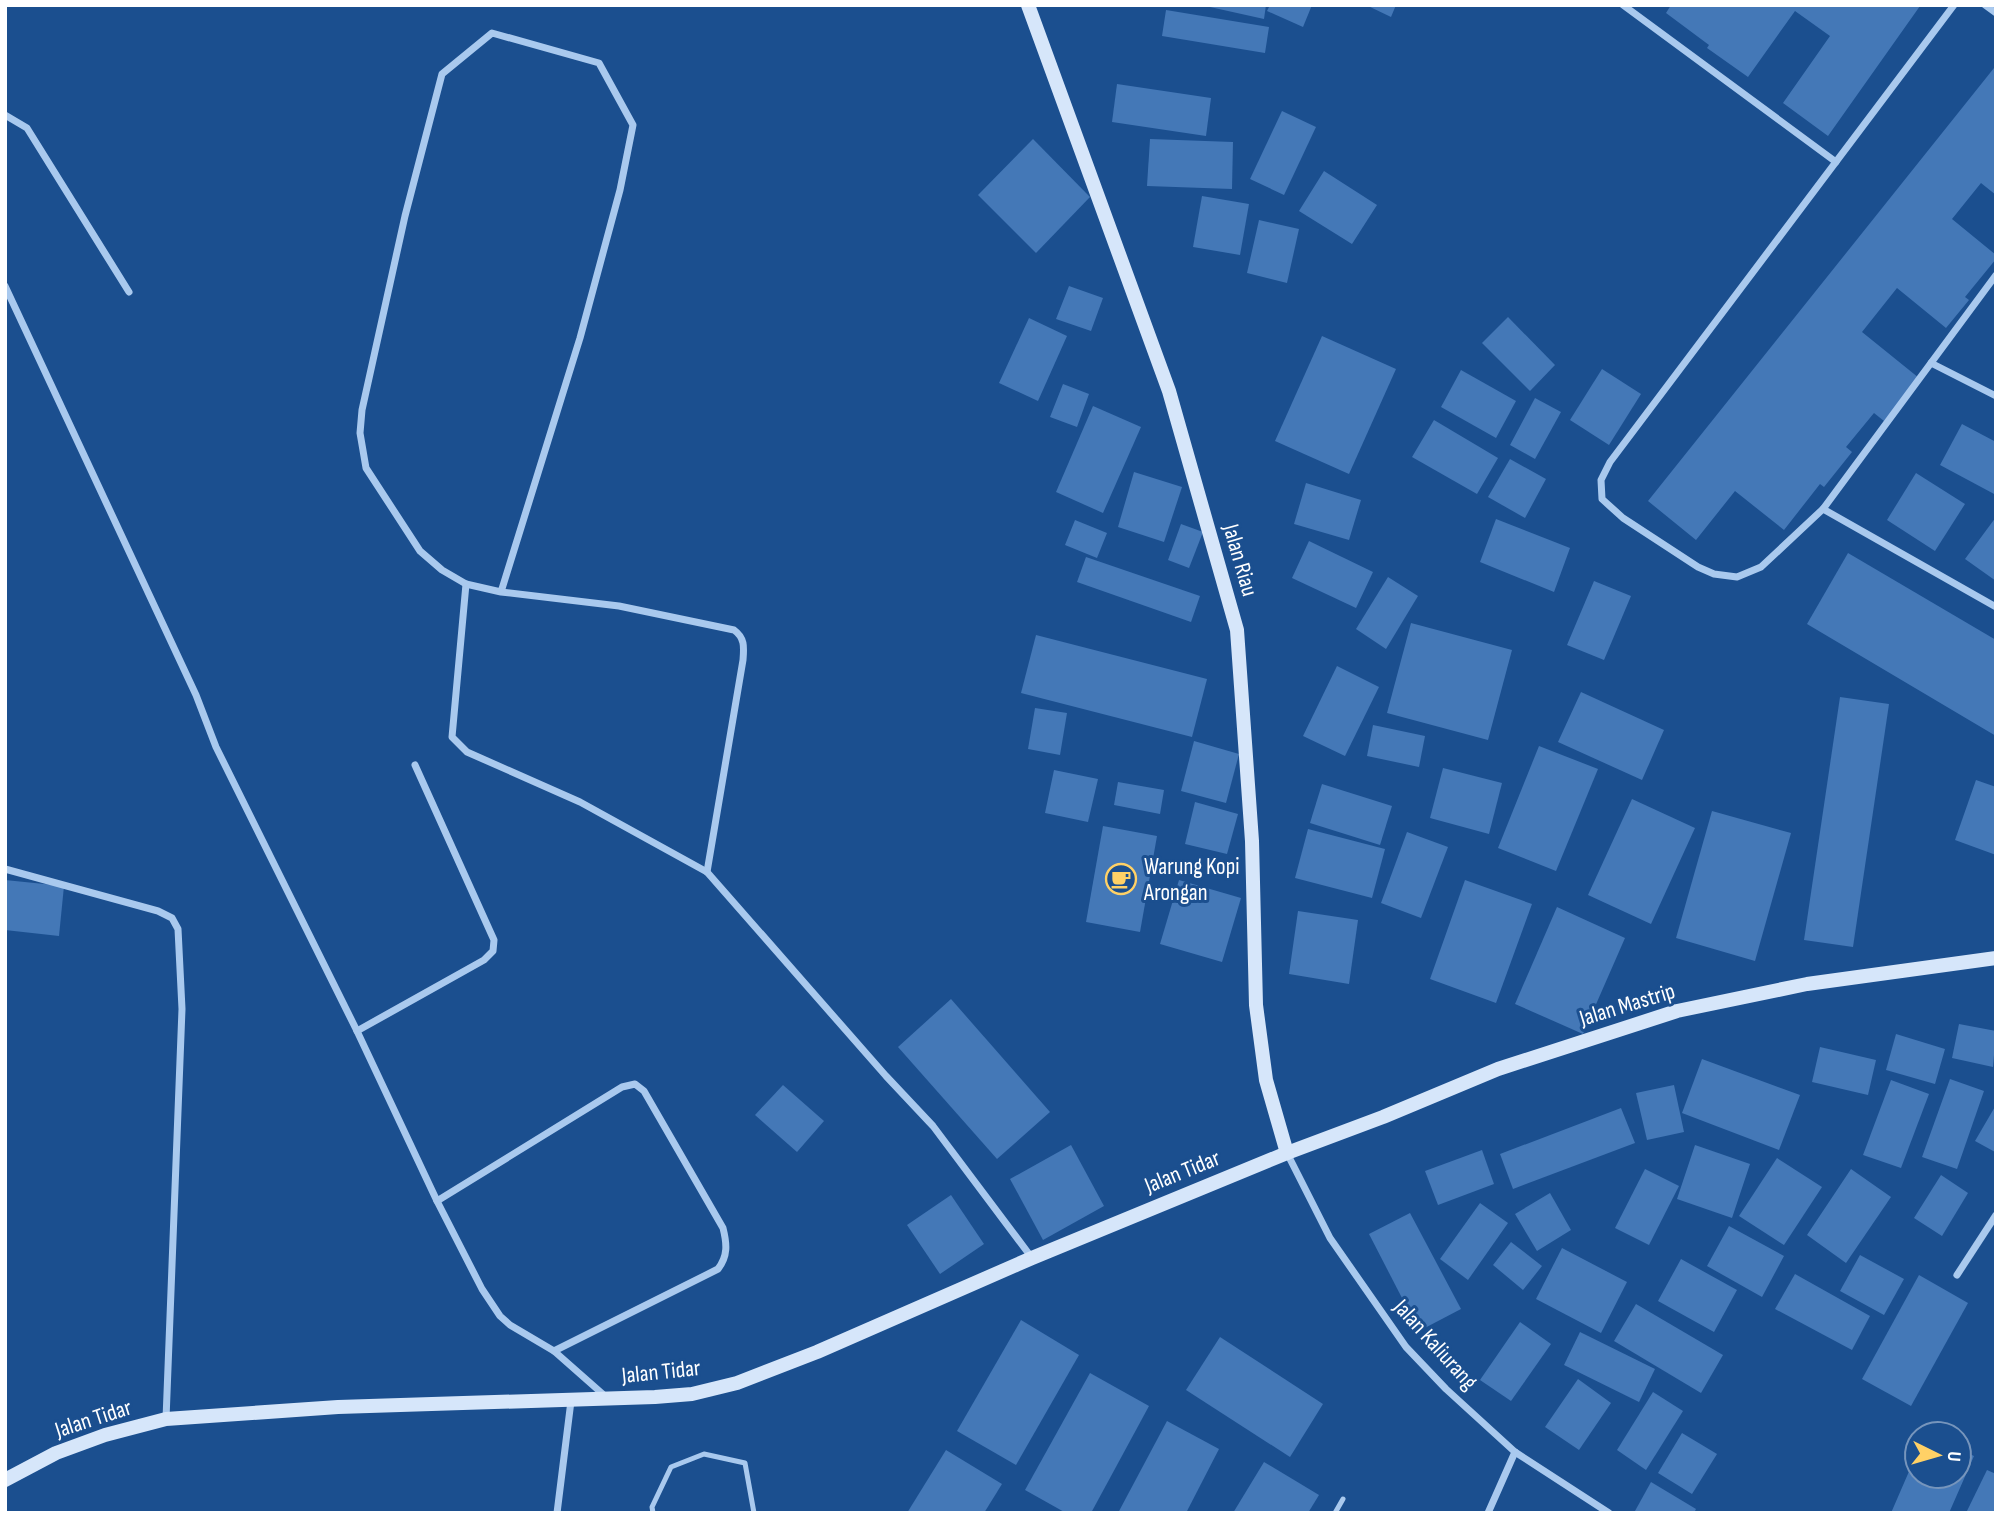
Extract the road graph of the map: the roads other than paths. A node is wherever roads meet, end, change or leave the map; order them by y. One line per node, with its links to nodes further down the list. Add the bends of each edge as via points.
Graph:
1 (1028, 5): 22 (main road, Jalan Riau, via 1169,391 1237,630 1252,841 1255,1005 1266,1080)
2 (1623, 5): 7 (street)
3 (1954, 5): 7 (street)
4 (1985, 5): 5 (street)
5 (1996, 13)
6 (5, 115): 10 (street, via 27,128)
7 (1836, 162): 13 (street, via 1610,462 1600,486 1605,503 1623,518 1698,567 1725,576 1737,577 1761,567)
8 (1996, 275): 11 (street)
9 (5, 286): 21 (street, via 216,747)
10 (129, 292)
11 (1931, 363): 12 (street); 13 (street)
12 (1996, 396)
13 (1823, 509): 16 (street)
14 (466, 584): 15 (street); 15 (street, via 420,551 366,468 360,433 402,229 442,74 492,33 599,63 633,125 580,338); 19 (street, via 452,737 467,752 580,802)
15 (500, 592): 19 (street, via 619,606 739,633 743,660)
16 (1996, 607)
17 (415, 765): 21 (street, via 494,940 493,951)
18 (5, 869): 30 (street, via 158,911 172,918 178,929 182,1009)
19 (707, 872): 25 (street, via 933,1126)
20 (1996, 958): 22 (main road, Jalan Mastrip, via 1807,984 1676,1011 1498,1069)
21 (357, 1031): 23 (street)
22 (1287, 1153): 25 (main road, Jalan Tidar); 31 (street, Jalan Kaliurang, via 1330,1238 1406,1347)
23 (437, 1201): 27 (street, via 500,1315); 27 (street, via 622,1087 635,1084 644,1091 723,1228 725,1258 718,1269)
24 (1996, 1215): 26 (street)
25 (1032, 1258): 28 (main road, Jalan Tidar, via 737,1383 692,1394)
26 (1957, 1275)
27 (554, 1351): 28 (street)
28 (608, 1399): 29 (main road, Jalan Tidar)
29 (571, 1401): 30 (main road, Jalan Tidar, via 338,1406); 34 (street)
30 (166, 1419): 32 (main road, Jalan Tidar, via 56,1453)
31 (1515, 1452): 38 (street); 39 (street, Jalan Kaliurang)
32 (5, 1480)
33 (1343, 1499): 37 (lane)
34 (556, 1513)
35 (653, 1513): 36 (lane, via 671,1467 704,1454 745,1463)
36 (754, 1513)
37 (1335, 1513)
38 (1488, 1513)
39 (1609, 1513)

